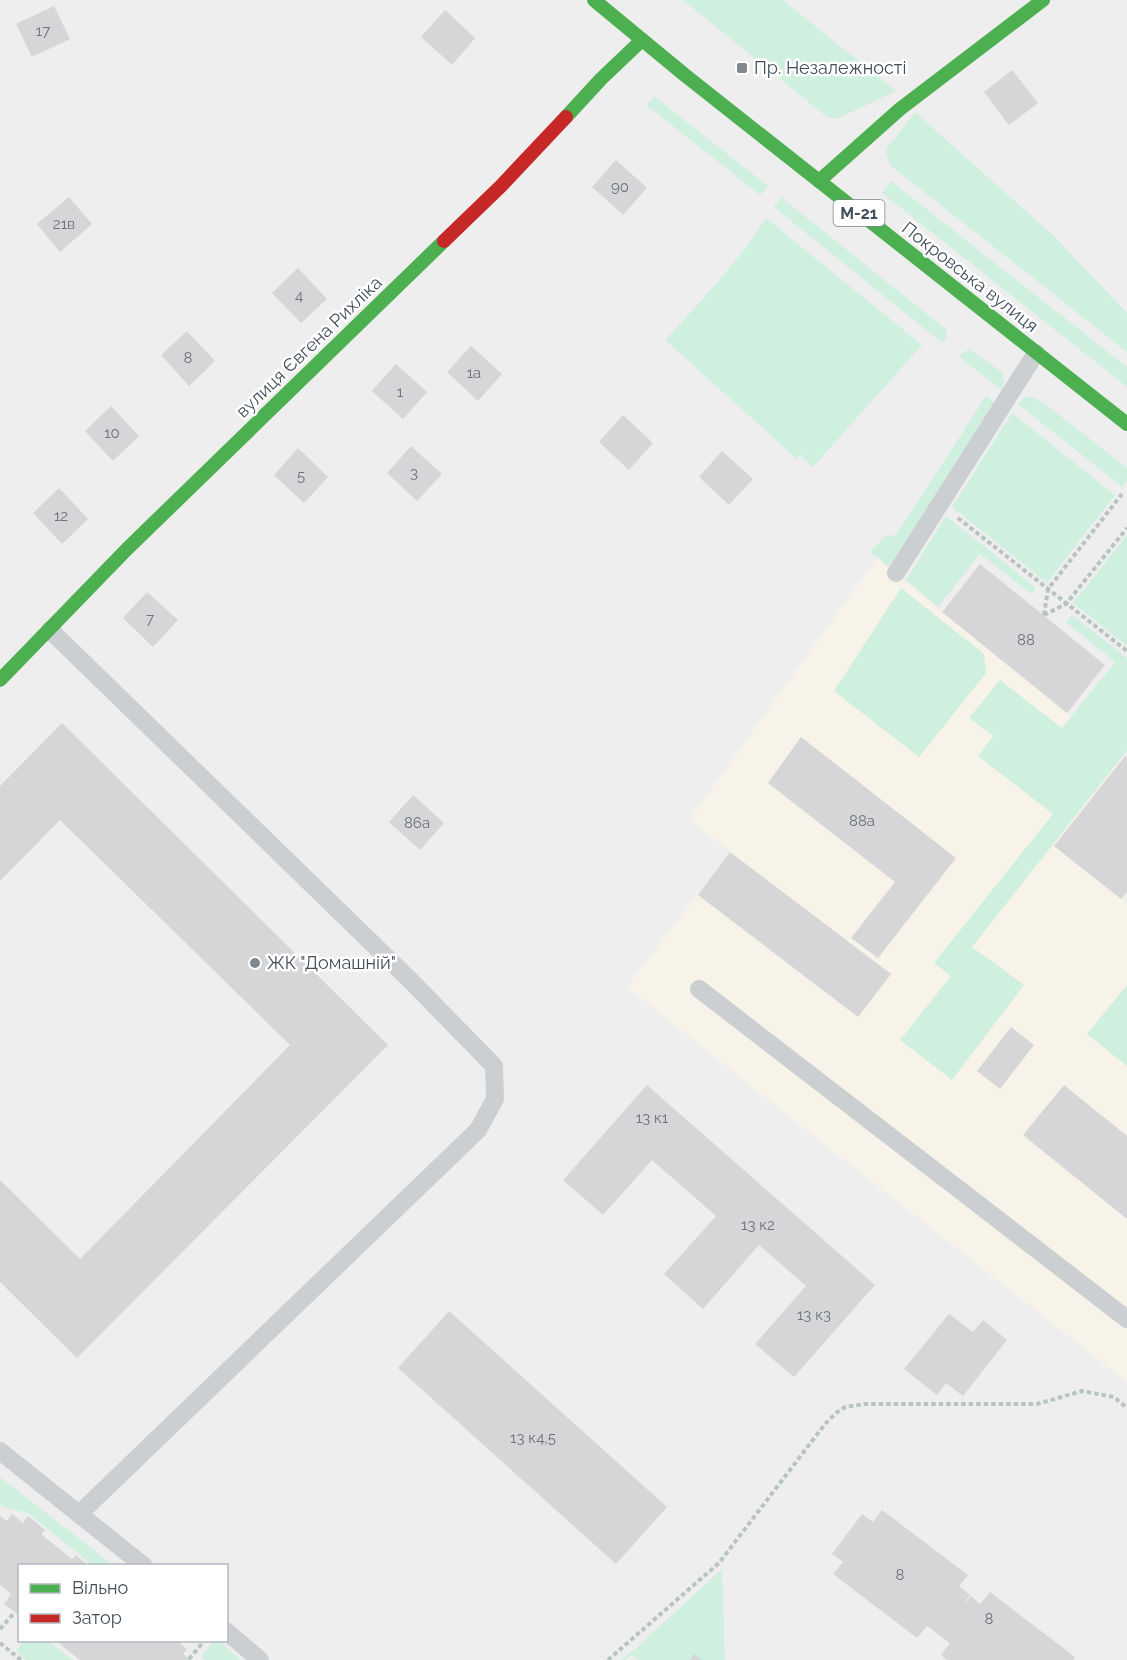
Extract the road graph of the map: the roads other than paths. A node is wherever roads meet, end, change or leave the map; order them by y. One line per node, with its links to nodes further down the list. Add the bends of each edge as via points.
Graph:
1 (594, 0): 3 (main road, Покровська вулиця / М-21)
2 (1043, 0): 4 (main road, via 907,102)
3 (642, 40): 4 (main road, Покровська вулиця / М-21); 8 (main road, вулиця Євгена Рихліка, via 501,186 127,549)
4 (819, 182): 5 (main road, Покровська вулиця / М-21)
5 (1036, 353): 6 (main road, Покровська вулиця / М-21); 7 (lane)
6 (1127, 424)
7 (896, 573)
8 (50, 630): 9 (main road, вулиця Євгена Рихліка); 13 (lane, via 494,1066 495,1099 477,1130)
9 (0, 680)
10 (699, 989): 11 (lane)
11 (1127, 1319)
12 (0, 1451): 13 (lane)
13 (79, 1514): 14 (lane)
14 (142, 1564)
15 (228, 1633): 16 (lane)
16 (260, 1660)

